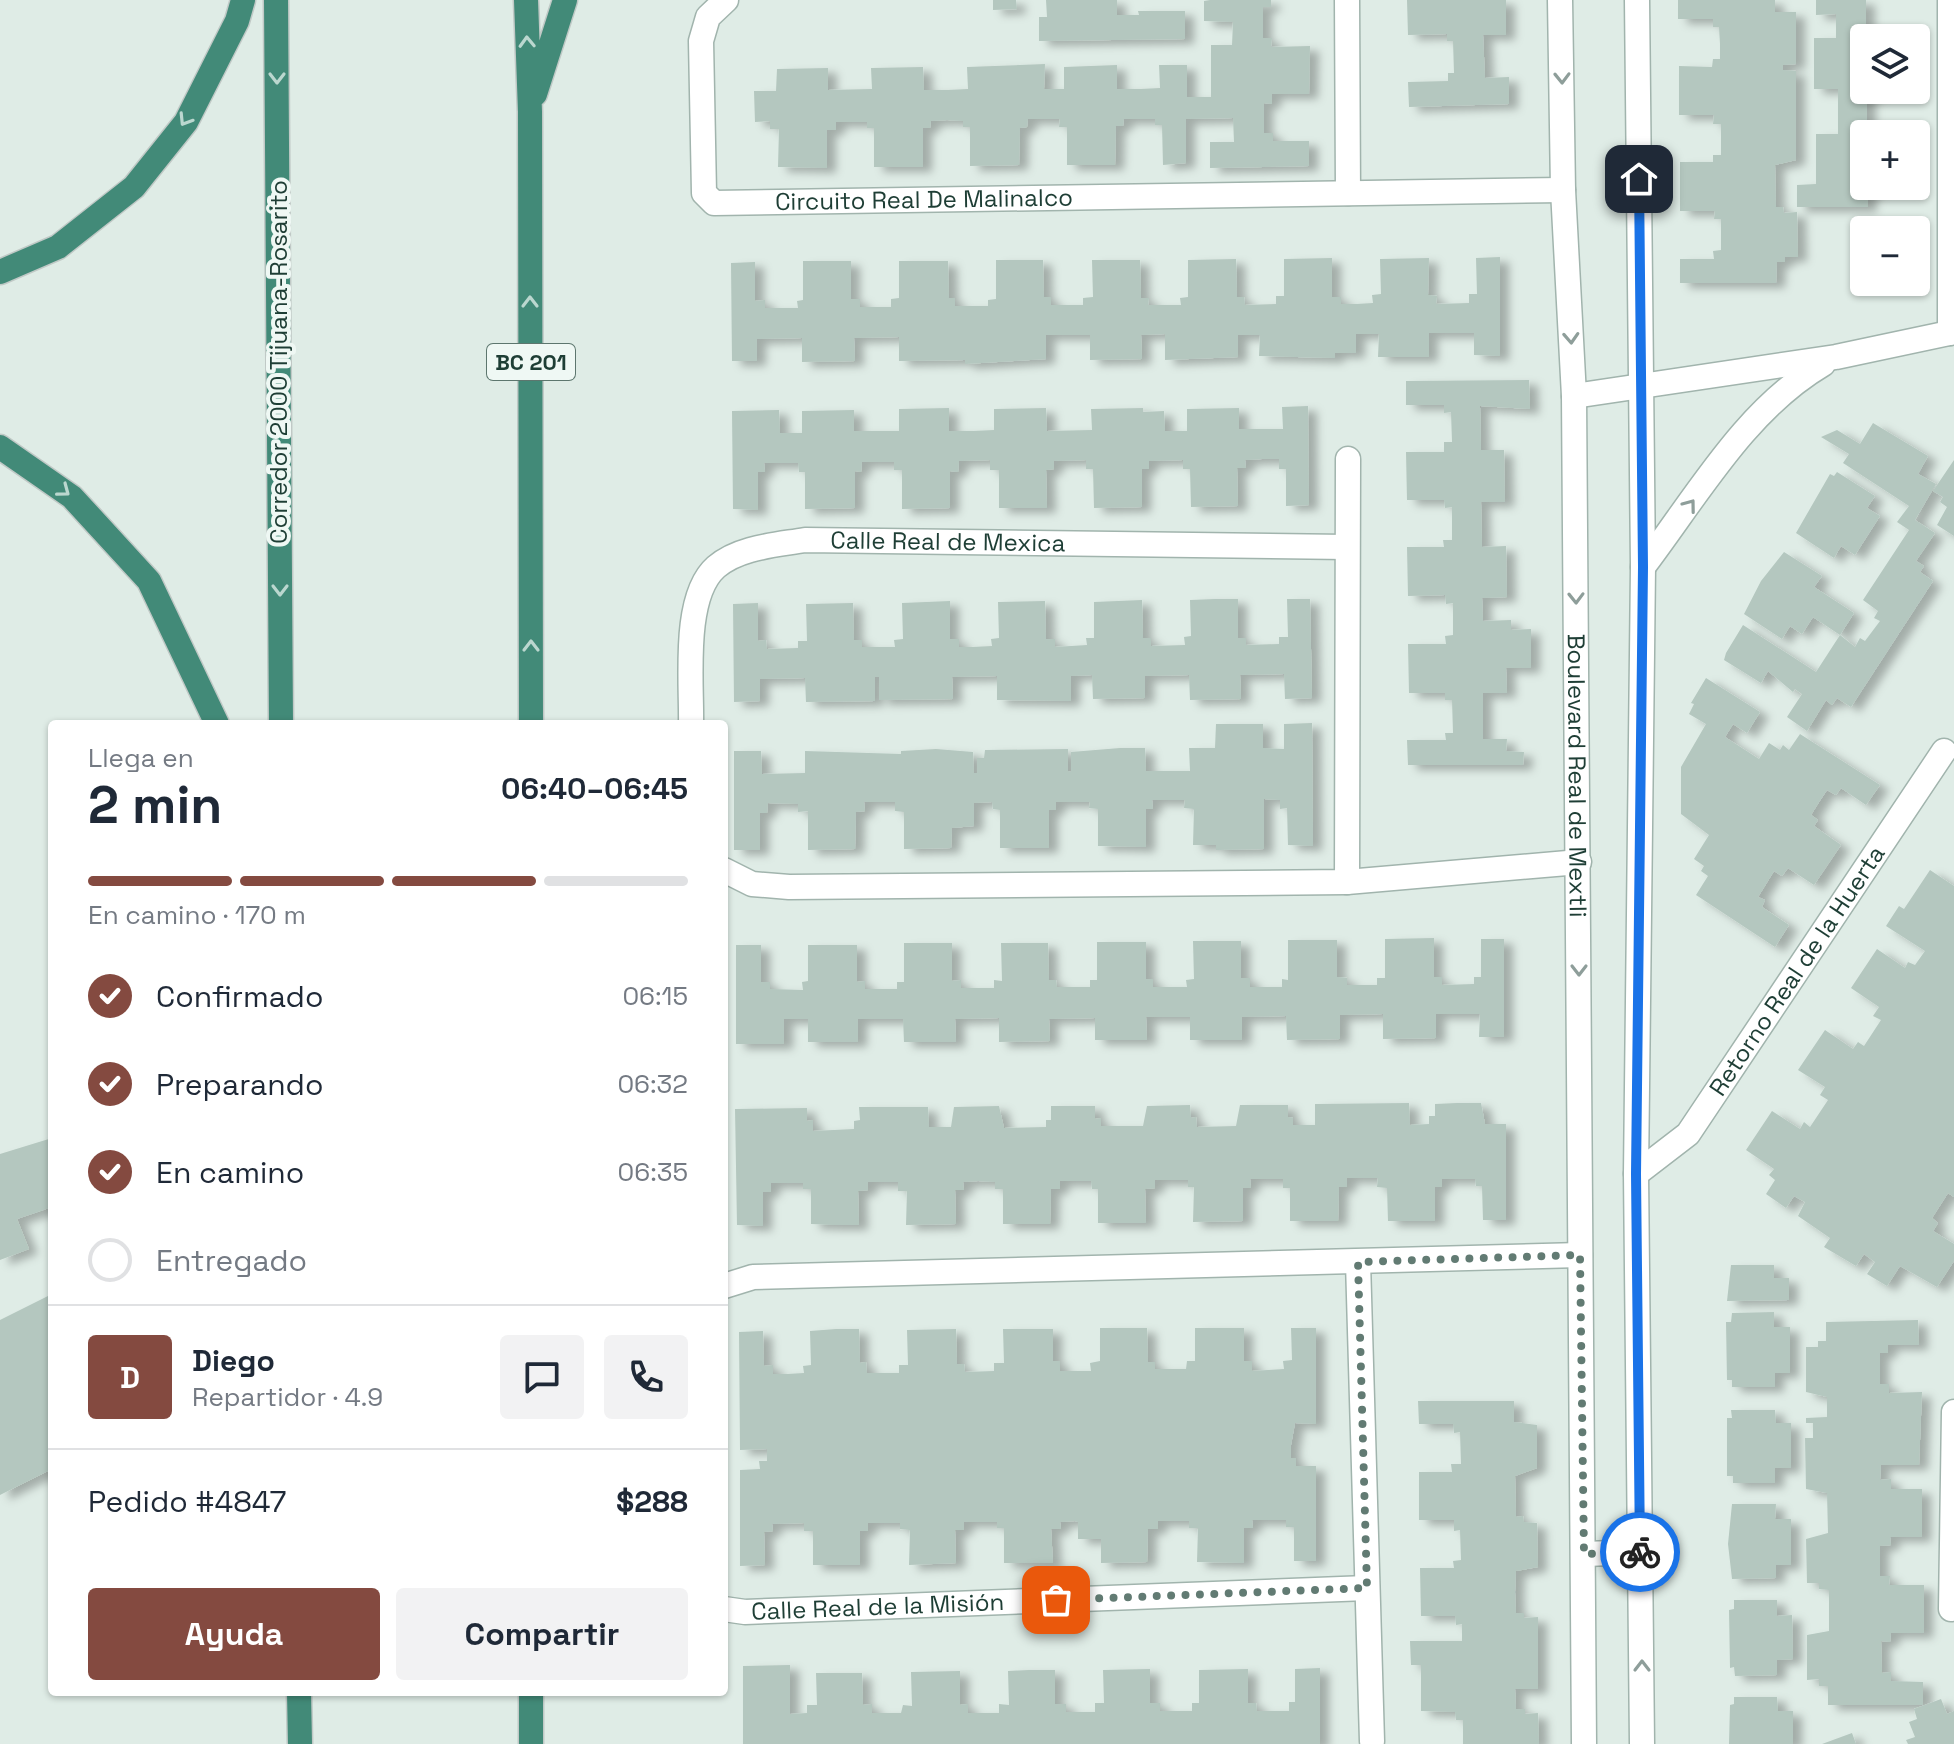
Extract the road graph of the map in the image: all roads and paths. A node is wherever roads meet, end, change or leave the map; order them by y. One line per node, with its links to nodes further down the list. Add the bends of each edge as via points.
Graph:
1 (243, 0): 13 (highway, one-way to 13, via 186,122 134,187 58,247)
2 (276, 0): 23 (highway, Corredor 2000 Tijuana-Rosarito, one-way to 23)
3 (526, 0): 10 (highway, BC 201, one-way to 3)
4 (565, 0): 10 (highway)
5 (726, 0): 12 (street, Circuito Real De Malinalco, via 708,17 701,41 704,193 714,203)
6 (1347, 0): 12 (street)
7 (1560, 0): 11 (street, Boulevard Real de Mextli, one-way to 11)
8 (1637, 0): 16 (street)
9 (1950, 0): 14 (street)
10 (530, 112): 24 (highway, BC 201, one-way to 10)
11 (1563, 190): 12 (street, Circuito Real De Malinalco); 17 (street, Boulevard Real de Mextli, one-way to 17)
12 (1348, 193)
13 (0, 272)
14 (1952, 332): 15 (street)
15 (1836, 357): 16 (street); 21 (street, one-way to 15, via 1748,427 1788,385)
16 (1640, 388): 17 (street); 21 (street)
17 (1574, 396): 27 (street, Boulevard Real de Mextli, one-way to 27)
18 (0, 447): 22 (highway, one-way to 22, via 72,497 149,581)
19 (1348, 459): 20 (street)
20 (1347, 547): 25 (street, Calle Real de Mexica, via 805,540 751,551 714,569 701,594 691,632); 29 (street)
21 (1643, 567): 30 (street)
22 (215, 720)
23 (281, 720)
24 (531, 720)
25 (691, 720)
26 (1944, 751): 30 (street, Retorno Real de la Huerta, via 1688,1134)
27 (1579, 862): 29 (street); 31 (street, Boulevard Real de Mextli, one-way to 31)
28 (728, 872): 29 (street, via 752,884 789,887)
29 (1347, 882)
30 (1636, 1174): 36 (street)
31 (1580, 1255): 32 (street); 37 (street, Boulevard Real de Mextli)
32 (1358, 1262): 33 (street, via 753,1277); 38 (street)
33 (728, 1285)
34 (1954, 1412): 35 (street)
35 (1952, 1512): 39 (street)
36 (1642, 1552): 37 (street); 48 (street, one-way to 36)
37 (1584, 1554): 47 (street, Boulevard Real de Mextli)
38 (1367, 1588): 40 (street, Calle Real de la Misión); 44 (street)
39 (1951, 1609)
40 (728, 1610)
41 (299, 1696): 43 (highway)
42 (531, 1704): 45 (highway); 46 (highway)
43 (297, 1738)
44 (1372, 1741)
45 (531, 1744)
46 (541, 1744)
47 (1584, 1744)
48 (1642, 1744)

